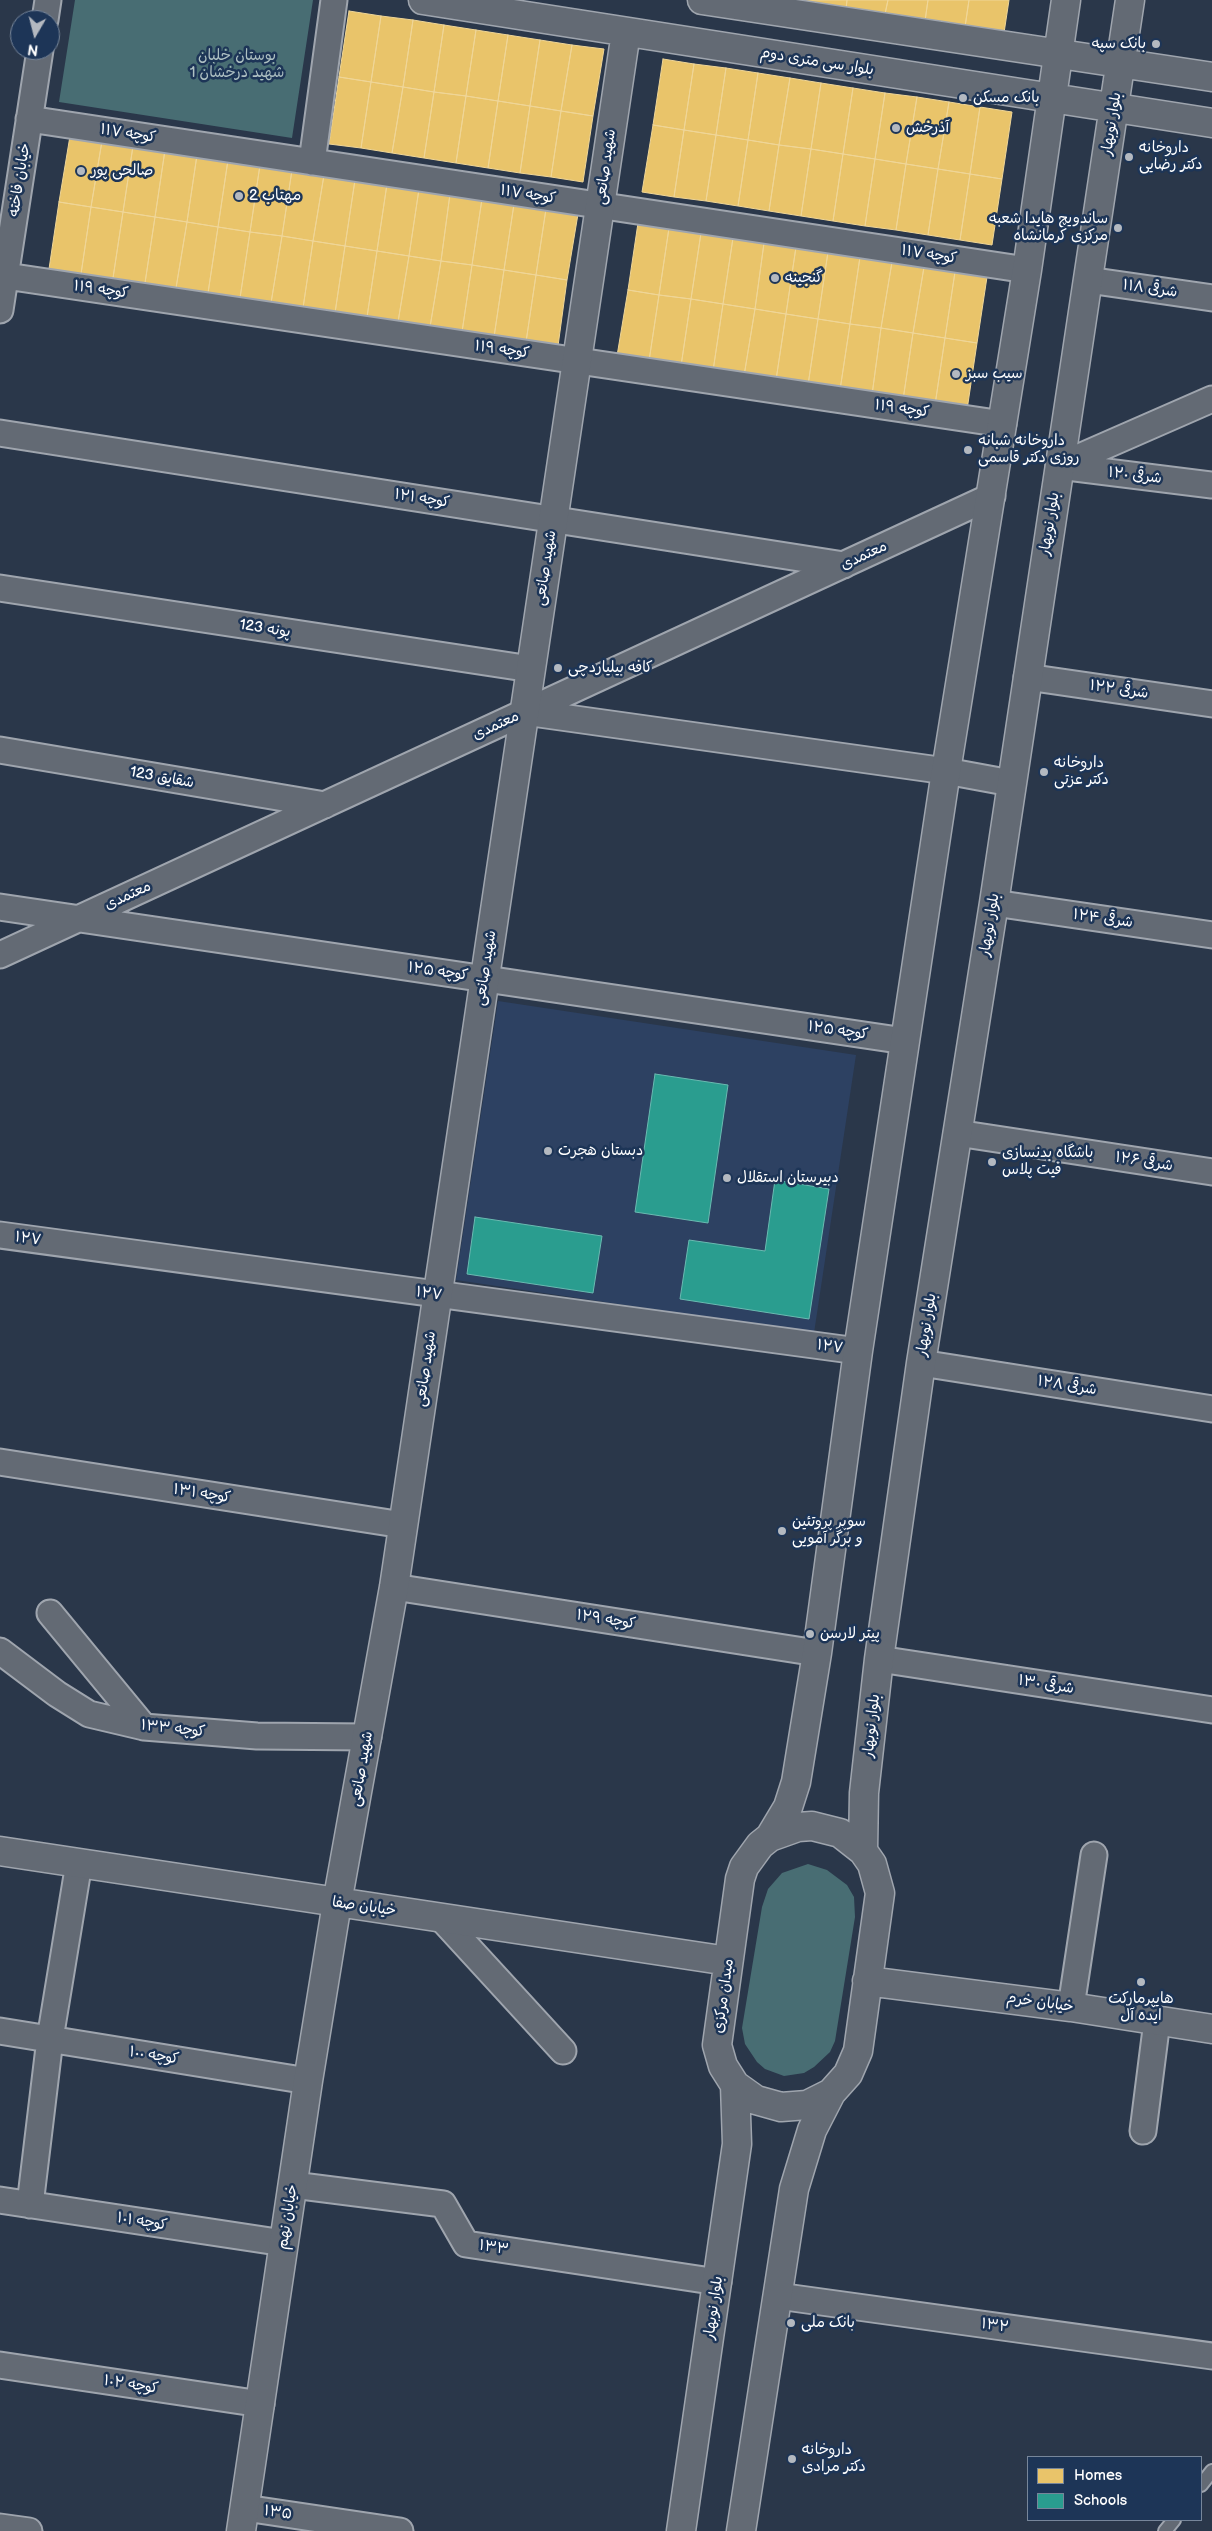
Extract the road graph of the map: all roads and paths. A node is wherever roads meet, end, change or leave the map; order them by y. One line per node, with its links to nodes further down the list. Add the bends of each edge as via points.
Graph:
1 (334, 0): 15 (street)
2 (423, 0): 6 (main road, بلوار سی متری دوم)
3 (702, 0): 7 (main road)
4 (1066, 0): 7 (main road)
5 (1130, 0): 9 (main road, بلوار نوبهار)
6 (626, 32): 11 (main road, بلوار سی متری دوم); 16 (main road, شهید صانعی)
7 (1058, 54): 9 (main road); 11 (main road)
8 (38, 60): 13 (street, خیابان فاخته)
9 (1121, 64): 10 (main road); 12 (main road, بلوار نوبهار)
10 (1212, 77)
11 (1052, 98): 12 (main road, بلوار سی متری دوم); 17 (main road)
12 (1114, 108): 14 (main road, بلوار سی متری دوم); 19 (main road, بلوار نوبهار)
13 (29, 119): 15 (street, کوچه ۱۱۷); 18 (street, خیابان فاخته)
14 (1212, 123)
15 (312, 162): 16 (street, کوچه ۱۱۷)
16 (600, 206): 17 (street, کوچه ۱۱۷); 22 (main road, شهید صانعی)
17 (1027, 270): 24 (main road)
18 (3, 276): 21 (street, خیابان فاخته); 22 (street, کوچه ۱۱۹)
19 (1088, 280): 20 (street, ۱۱۸ شرقی); 26 (main road, بلوار نوبهار)
20 (1212, 298)
21 (0, 310)
22 (577, 361): 24 (street, کوچه ۱۱۹); 29 (main road, شهید صانعی)
23 (1212, 399): 26 (street)
24 (1003, 424): 28 (main road)
25 (0, 433): 29 (street, کوچه ۱۲۱)
26 (1059, 466): 27 (street, ۱۲۰ شرقی); 33 (main road, بلوار نوبهار)
27 (1212, 486)
28 (992, 496): 30 (street, معتمدی); 37 (main road)
29 (553, 519): 30 (street, کوچه ۱۲۱); 32 (main road, شهید صانعی)
30 (844, 565): 35 (street, معتمدی)
31 (0, 588): 32 (street, 123 پونه)
32 (531, 669): 35 (main road, شهید صانعی)
33 (1027, 677): 34 (street, ۱۲۲ شرقی); 38 (main road, بلوار نوبهار)
34 (1212, 704)
35 (525, 712): 37 (street); 39 (street, معتمدی); 45 (main road, شهید صانعی)
36 (0, 750): 39 (street, 123 شقایق)
37 (946, 771): 38 (street); 46 (main road)
38 (1011, 783): 40 (main road, بلوار نوبهار)
39 (325, 805): 42 (street, معتمدی)
40 (994, 903): 43 (street, ۱۲۴ شرقی); 47 (main road, بلوار نوبهار)
41 (0, 907): 42 (street, کوچه ۱۲۵)
42 (79, 918): 44 (street, معتمدی); 45 (street, کوچه ۱۲۵)
43 (1212, 934)
44 (0, 955)
45 (484, 979): 46 (street, کوچه ۱۲۵); 50 (main road, شهید صانعی)
46 (905, 1041): 51 (main road)
47 (957, 1133): 48 (street, ۱۲۶ شرقی); 52 (main road, بلوار نوبهار)
48 (1212, 1172)
49 (0, 1236): 50 (street, ۱۲۷)
50 (437, 1295): 51 (street, ۱۲۷); 55 (main road, شهید صانعی)
51 (858, 1351): 59 (main road)
52 (921, 1363): 53 (street, ۱۲۸ شرقی); 60 (main road, بلوار نوبهار)
53 (1212, 1409)
54 (0, 1462): 55 (street, کوچه ۱۳۱)
55 (403, 1525): 56 (main road, شهید صانعی)
56 (394, 1586): 59 (street, کوچه ۱۲۹); 63 (main road, شهید صانعی)
57 (50, 1613): 62 (street)
58 (0, 1651): 62 (street, کوچه ۱۳۳, via 89,1714)
59 (817, 1652): 64 (main road, via 796,1782 788,1807)
60 (879, 1659): 61 (street, ۱۳۰ شرقی); 66 (main road, بلوار نوبهار, via 864,1793)
61 (1212, 1710)
62 (144, 1727): 63 (street, کوچه ۱۳۳, via 258,1736)
63 (368, 1737): 69 (main road, شهید صانعی)
64 (770, 1837): 66 (main road, میدان مرکزی, via 798,1827 827,1828 853,1841); 71 (main road, میدان مرکزی, via 744,1866)
65 (0, 1850): 68 (main road, خیابان صفا)
66 (863, 1851): 72 (main road, میدان مرکزی, via 872,1864 880,1893)
67 (1094, 1855): 73 (street)
68 (79, 1863): 69 (main road, خیابان صفا); 77 (street)
69 (337, 1903): 70 (main road, خیابان صفا); 79 (main road, خیابان نهم)
70 (441, 1918): 71 (main road, خیابان صفا); 78 (street)
71 (728, 1961): 80 (main road, میدان مرکزی, via 717,2045 723,2066)
72 (868, 1981): 73 (main road, خیابان خرم); 81 (main road, میدان مرکزی, via 858,2051 848,2074)
73 (1071, 2007): 74 (main road, خیابان خرم)
74 (1157, 2021): 75 (main road, خیابان خرم); 82 (street)
75 (1212, 2028)
76 (0, 2031): 77 (street, کوچه ۱۰۰)
77 (50, 2039): 79 (street, کوچه ۱۰۰); 85 (street)
78 (563, 2051)
79 (308, 2081): 83 (main road, خیابان نهم)
80 (735, 2085): 81 (main road, میدان مرکزی, via 756,2100 781,2107 807,2105); 87 (main road, بلوار نوبهار, via 737,2144)
81 (831, 2093): 88 (main road, via 812,2130 794,2189)
82 (1143, 2131)
83 (293, 2185): 86 (main road, خیابان نهم); 87 (street, ۱۳۳, via 443,2204 466,2244)
84 (0, 2200): 85 (street, کوچه ۱۰۱)
85 (30, 2205): 86 (street, کوچه ۱۰۱)
86 (284, 2243): 91 (main road, خیابان نهم)
87 (718, 2282): 99 (main road, بلوار نوبهار)
88 (778, 2296): 89 (street, ۱۳۲); 100 (main road)
89 (1212, 2356)
90 (0, 2365): 91 (street, کوچه ۱۰۲)
91 (261, 2404): 94 (main road, خیابان نهم)
92 (1212, 2471): 93 (lane)
93 (1202, 2484)
94 (243, 2520): 98 (street, ۱۳۵)
95 (1173, 2521): 101 (lane)
96 (0, 2527): 97 (street)
97 (29, 2531)
98 (400, 2531)
99 (681, 2531)
100 (741, 2531)
101 (1165, 2531)

